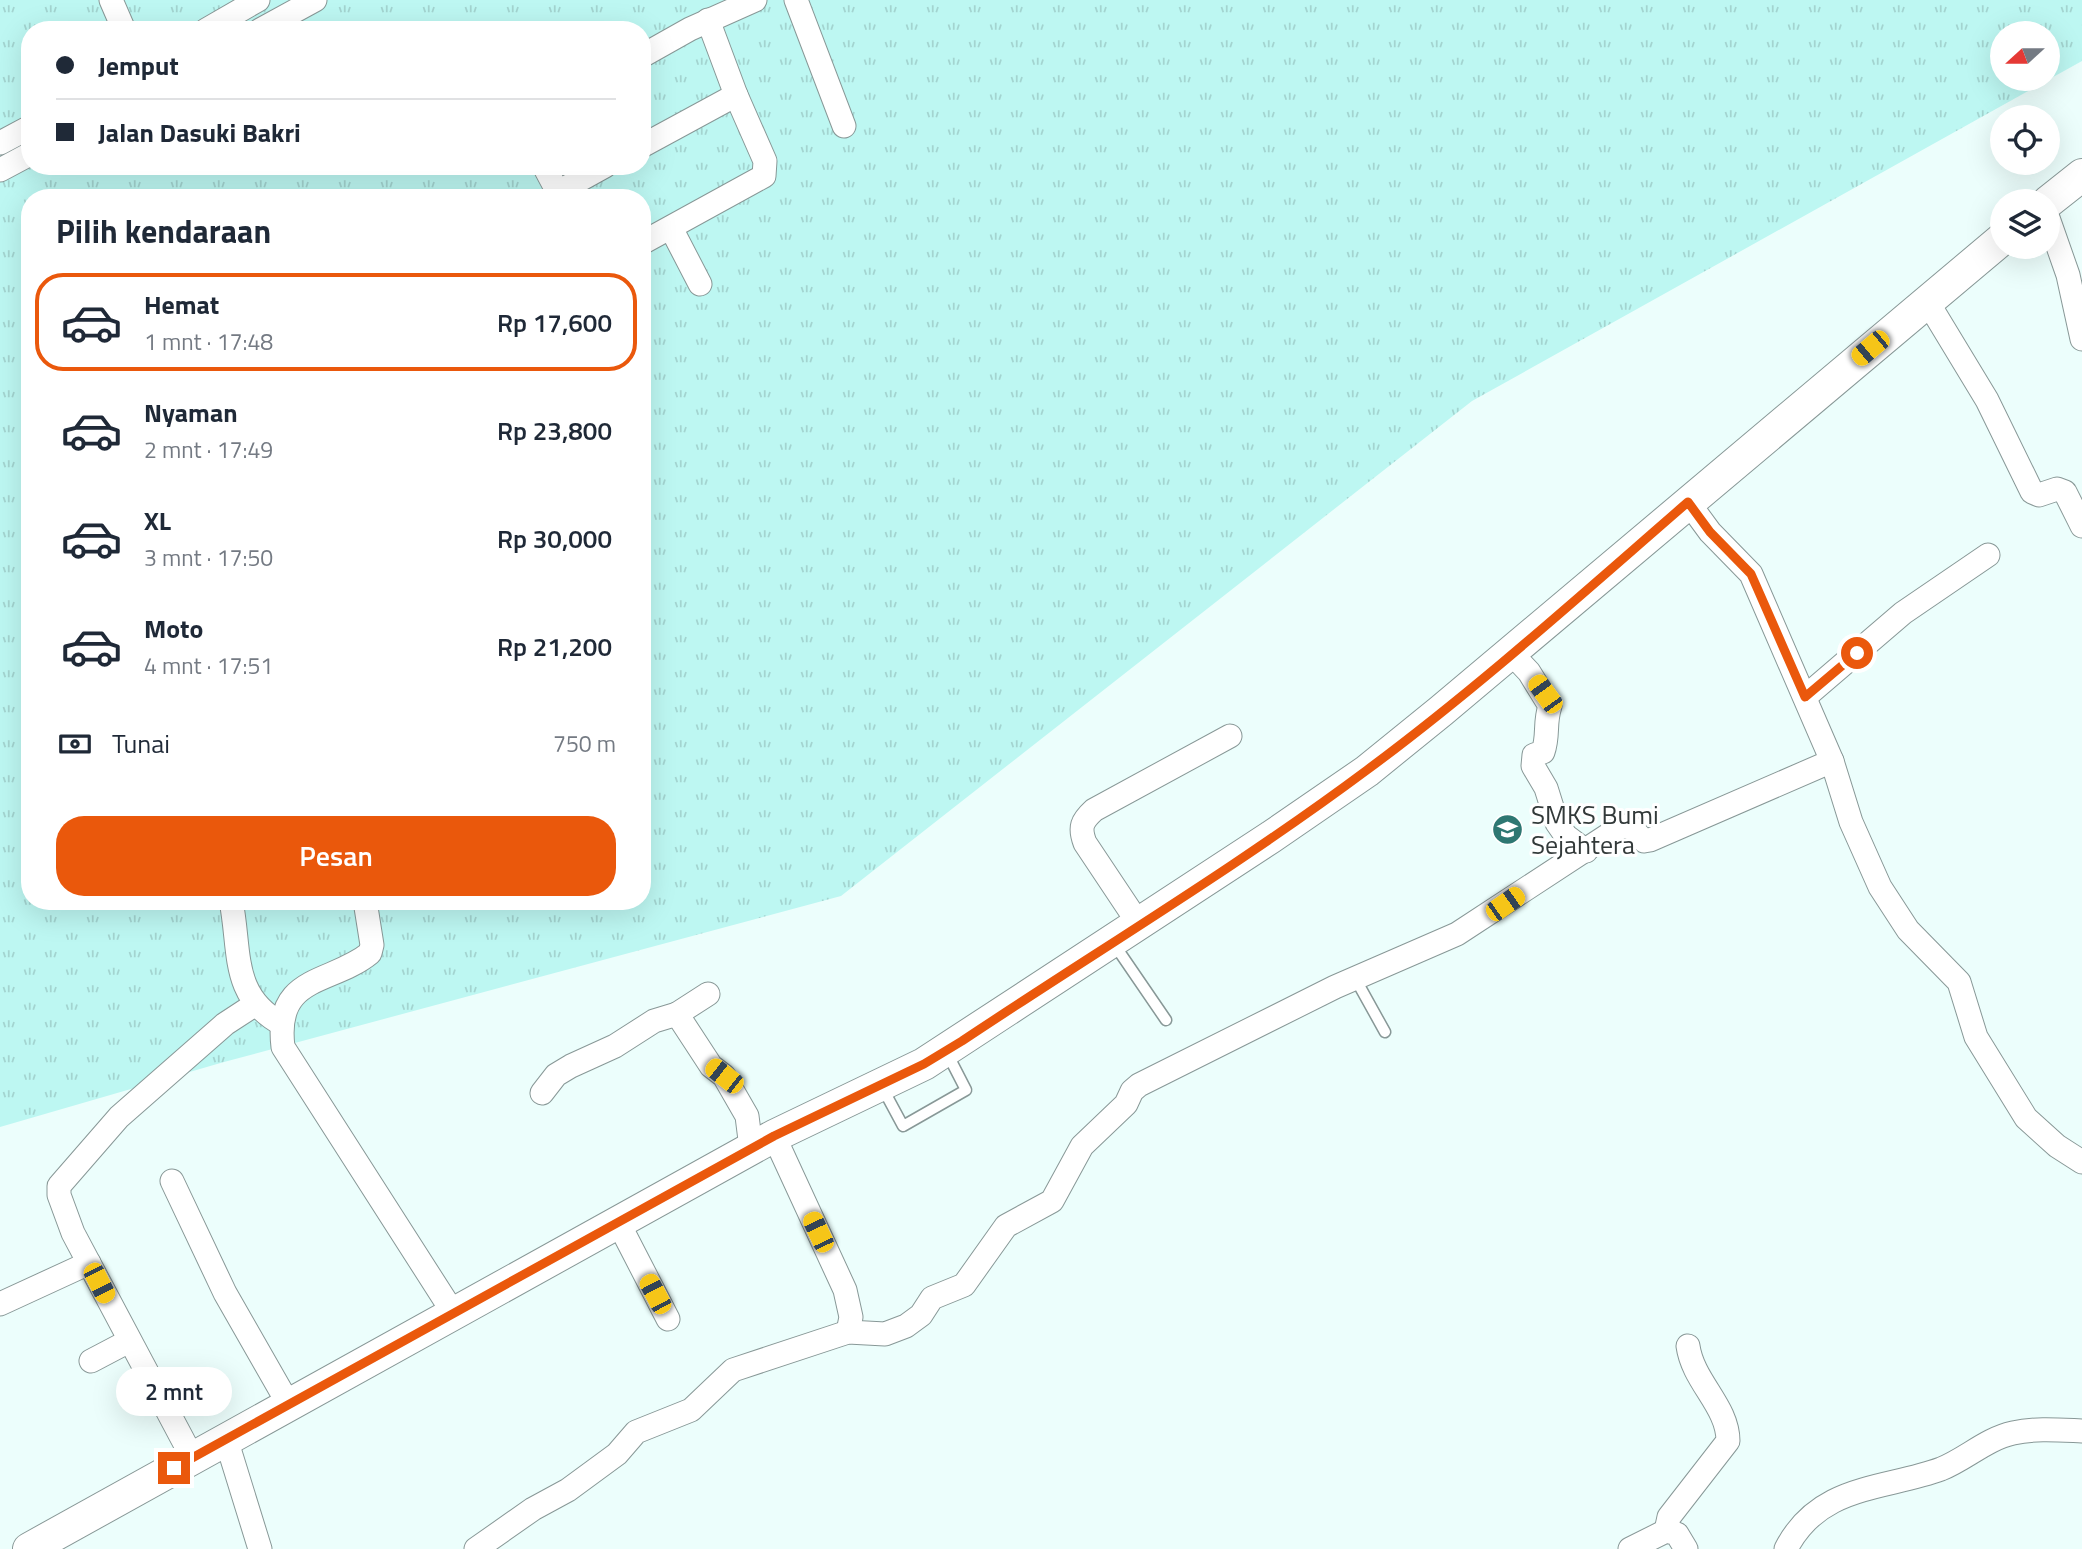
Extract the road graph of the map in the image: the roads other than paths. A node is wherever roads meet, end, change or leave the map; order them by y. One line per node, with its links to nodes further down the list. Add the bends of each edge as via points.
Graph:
1 (111, 0): 7 (street)
2 (258, 0): 8 (street)
3 (315, 0): 9 (street)
4 (755, 0): 6 (street)
5 (796, 0): 12 (street)
6 (708, 20): 10 (street); 11 (street)
7 (120, 21)
8 (222, 21)
9 (276, 21)
10 (651, 51)
11 (736, 95): 14 (street); 22 (street, via 765,161 764,176)
12 (844, 126)
13 (21, 132): 15 (street)
14 (651, 141)
15 (0, 143)
16 (21, 159): 17 (street)
17 (0, 170)
18 (591, 175): 20 (street)
19 (2082, 175): 21 (main road)
20 (569, 189)
21 (2060, 192)
22 (671, 228): 23 (street); 26 (street)
23 (651, 238)
24 (1990, 249): 27 (main road)
25 (2060, 252): 28 (street)
26 (700, 284)
27 (1927, 301): 29 (main road); 30 (street, via 1987,400 2032,492 2065,492)
28 (2082, 340)
29 (1688, 502): 32 (main road); 33 (street, via 1751,574)
30 (2082, 527)
31 (1988, 555): 33 (street, via 1903,613)
32 (1512, 654): 36 (street, via 1550,706 1544,723 1548,737 1543,752 1534,755 1532,766 1546,788 1557,823); 39 (main road, via 1367,771)
33 (1805, 697): 35 (street)
34 (1230, 736): 39 (street, via 1083,820 1084,843)
35 (1832, 761): 36 (street, via 1650,840 1644,841 1631,827 1622,826); 52 (street, via 1863,852 1894,912 1958,982 1976,1037 2026,1118)
36 (1586, 851): 41 (street, via 1457,934)
37 (232, 910): 43 (street, via 239,966)
38 (366, 910): 46 (street, via 370,953 300,991 290,1002)
39 (1139, 924): 40 (main road)
40 (1112, 941): 45 (lane); 48 (main road)
41 (1355, 978): 47 (lane); 59 (street, via 1139,1086 1082,1146 1052,1201 1006,1226 960,1288 932,1298 921,1315 906,1326 885,1334)
42 (708, 994): 44 (street)
43 (254, 1005): 46 (street); 55 (street, via 225,1024 119,1117 62,1180 59,1195)
44 (677, 1014): 50 (street, via 654,1021 571,1066 556,1075); 51 (street, via 711,1066 724,1076)
45 (1166, 1020)
46 (282, 1024): 57 (street, via 288,1060)
47 (1385, 1032)
48 (946, 1051): 49 (main road); 49 (lane, via 967,1090 903,1126)
49 (881, 1084): 51 (main road)
50 (542, 1093)
51 (763, 1142): 54 (main road); 59 (street, via 845,1290 851,1317)
52 (2082, 1162)
53 (172, 1181): 63 (street, via 225,1293)
54 (618, 1222): 57 (main road); 58 (street)
55 (89, 1263): 56 (street); 60 (street)
56 (0, 1304)
57 (454, 1314): 63 (main road)
58 (668, 1318)
59 (848, 1332): 70 (street, via 733,1370 691,1410 636,1432 617,1454 568,1490)
60 (129, 1341): 62 (street); 66 (street)
61 (1688, 1346): 67 (street, via 1695,1372 1724,1419 1728,1441 1669,1517)
62 (91, 1361)
63 (289, 1405): 65 (main road)
64 (2082, 1431): 73 (street, via 2008,1434 1943,1468 1863,1489 1802,1522)
65 (226, 1439): 66 (main road); 69 (street)
66 (192, 1457): 68 (main road)
67 (1666, 1531): 71 (street); 72 (street, via 1677,1534)
68 (29, 1549)
69 (260, 1549)
70 (476, 1549)
71 (1630, 1549)
72 (1686, 1549)
73 (1786, 1549)

